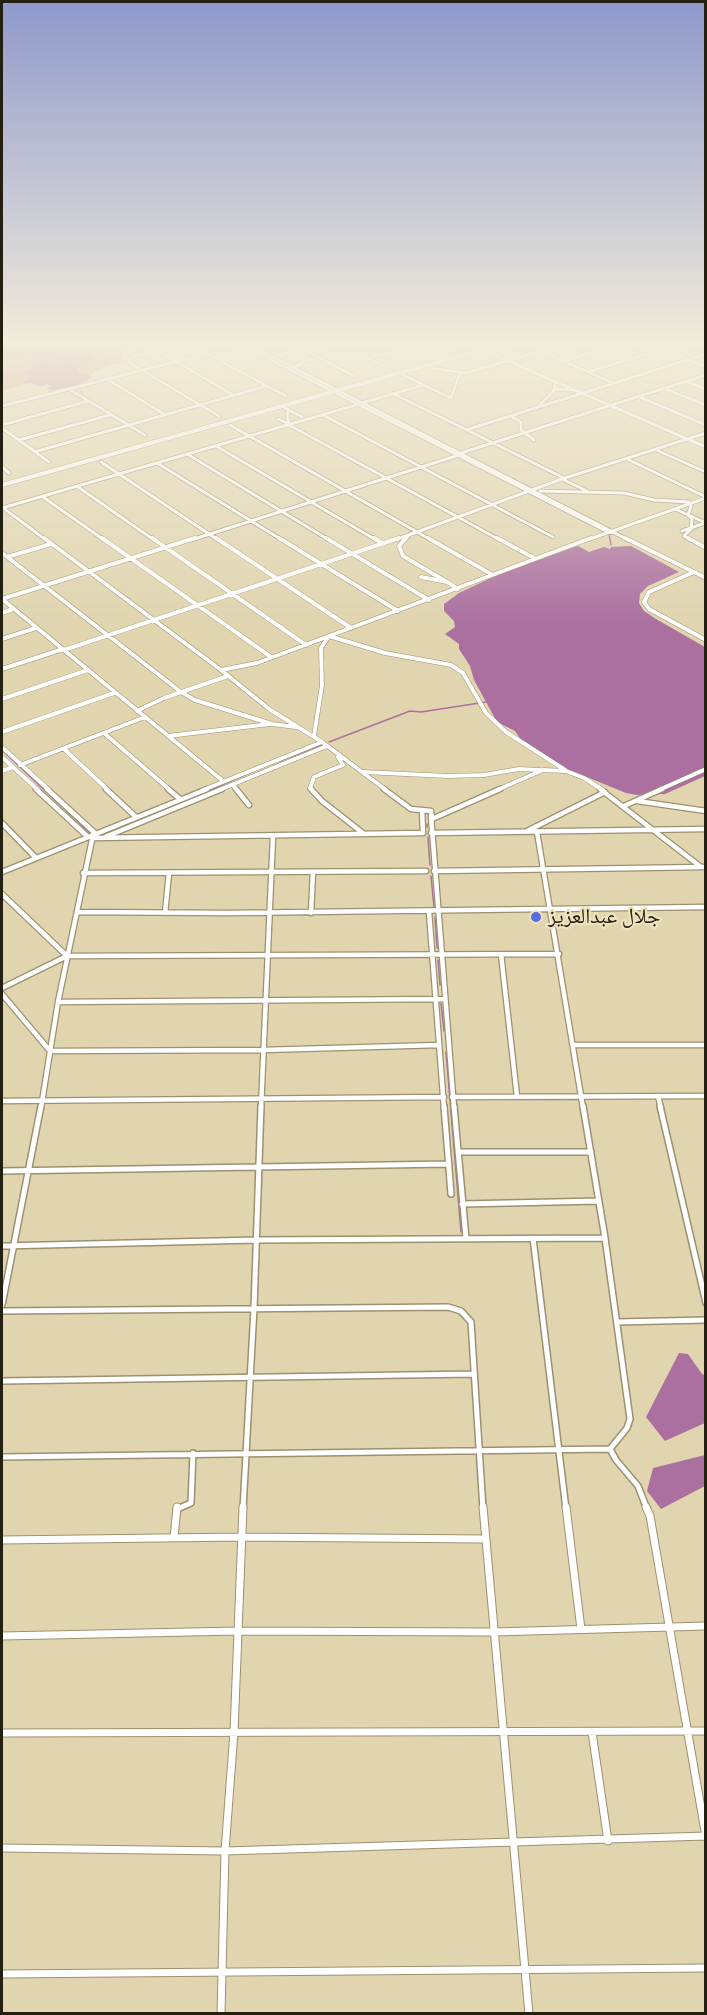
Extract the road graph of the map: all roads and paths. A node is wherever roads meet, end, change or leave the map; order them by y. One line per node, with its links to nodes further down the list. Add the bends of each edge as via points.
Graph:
1 (13, 435): 17 (street)
2 (37, 435): 17 (street)
3 (92, 435): 23 (street)
4 (172, 435): 38 (main road)
5 (254, 435): 15 (street)
6 (308, 435): 36 (street)
7 (360, 435): 32 (street)
8 (415, 435): 26 (street)
9 (425, 435): 24 (street)
10 (477, 435): 19 (street)
11 (514, 435): 19 (street)
12 (527, 435): 18 (street)
13 (679, 435): 16 (street)
14 (699, 435): 16 (street)
15 (251, 436): 20 (street); 40 (street)
16 (688, 439): 21 (street); 22 (street)
17 (19, 440): 23 (street)
18 (534, 440)
19 (492, 442): 24 (street); 37 (street)
20 (216, 446): 25 (street); 45 (street)
21 (705, 447)
22 (656, 450): 27 (street); 33 (street)
23 (34, 452): 28 (street)
24 (461, 453): 41 (street)
25 (188, 454): 30 (street); 50 (street)
26 (456, 456): 32 (street); 41 (street)
27 (627, 459): 37 (street); 44 (street)
28 (49, 462)
29 (101, 462): 35 (street)
30 (157, 463): 35 (street); 53 (street)
31 (2, 467): 34 (street)
32 (421, 468): 36 (street); 47 (street)
33 (705, 472)
34 (9, 473)
35 (119, 474): 39 (street); 61 (street)
36 (386, 478): 40 (street); 52 (street)
37 (563, 479): 41 (street); 42 (street)
38 (2, 483)
39 (78, 487): 43 (street); 65 (street)
40 (347, 491): 45 (street); 56 (street)
41 (532, 491): 42 (street); 47 (street); 58 (street); 59 (street)
42 (589, 493): 46 (street)
43 (43, 497): 48 (street); 71 (street)
44 (705, 497): 46 (street)
45 (312, 502): 50 (street); 64 (street)
46 (694, 502): 49 (street); 51 (street)
47 (492, 505): 52 (street); 62 (street)
48 (2, 507): 63 (street)
49 (675, 509): 51 (street); 59 (street)
50 (282, 511): 53 (street); 68 (street)
51 (688, 515): 54 (street); 55 (street)
52 (457, 517): 56 (street); 70 (street)
53 (251, 521): 61 (street); 72 (street)
54 (705, 523): 55 (street)
55 (692, 527): 57 (street); 66 (street, via 684,536)
56 (418, 531): 60 (street); 75 (street)
57 (682, 531)
58 (608, 532): 59 (street); 70 (street)
59 (614, 532): 74 (street)
60 (411, 533): 64 (street); 79 (street, via 399,546 403,556)
61 (209, 534): 65 (street); 76 (street)
62 (553, 537)
63 (51, 544): 69 (street); 73 (street)
64 (383, 544): 68 (street)
65 (166, 548): 71 (street); 82 (street)
66 (705, 548)
67 (2, 553): 69 (street)
68 (353, 554): 72 (street); 84 (street)
69 (7, 557): 80 (street)
70 (535, 558): 75 (street)
71 (131, 559): 73 (street); 85 (street)
72 (320, 564): 76 (street); 87 (street)
73 (88, 572): 80 (street); 89 (street)
74 (694, 572): 78 (street); 95 (street, via 649,592 644,602 649,609)
75 (491, 574): 81 (street)
76 (278, 578): 82 (street); 91 (street)
77 (421, 578): 79 (street)
78 (705, 578)
79 (447, 582): 81 (street)
80 (45, 586): 83 (street); 92 (street)
81 (458, 589): 84 (street)
82 (232, 593): 85 (street); 96 (street)
83 (2, 599): 86 (street)
84 (429, 600): 87 (street)
85 (198, 605): 89 (street); 98 (street)
86 (14, 609): 88 (street); 90 (street)
87 (398, 611): 91 (street)
88 (2, 613)
89 (153, 620): 92 (street); 101 (street)
90 (36, 628): 94 (street); 97 (street)
91 (352, 628): 93 (street)
92 (110, 636): 97 (street); 103 (street)
93 (329, 636): 96 (street); 113 (street, via 321,648 322,685); 126 (street, via 385,653 451,665 463,673 476,699 506,732)
94 (2, 639)
95 (705, 640)
96 (306, 645): 98 (street)
97 (63, 650): 99 (street); 100 (street)
98 (271, 657): 101 (street)
99 (2, 669)
100 (88, 670): 104 (street); 105 (street)
101 (221, 670): 102 (street)
102 (228, 676): 103 (street); 109 (street)
103 (181, 692): 106 (street); 108 (street)
104 (114, 693): 106 (street); 110 (street)
105 (2, 699)
106 (137, 711): 107 (street)
107 (146, 717): 111 (street); 112 (street)
108 (272, 724): 109 (street); 112 (street)
109 (299, 727): 113 (street)
110 (2, 732)
111 (104, 733): 117 (street); 130 (street)
112 (168, 736): 127 (street)
113 (314, 736): 114 (street)
114 (322, 742): 115 (street); 127 (street)
115 (327, 746): 118 (street); 128 (street)
116 (2, 747): 120 (street)
117 (64, 749): 120 (street); 137 (street)
118 (337, 755): 125 (street); 144 (street, via 343,765 314,777 310,788)
119 (2, 757): 121 (street)
120 (20, 765): 145 (street)
121 (13, 766): 124 (street); 145 (street)
122 (705, 769): 131 (street)
123 (543, 770): 125 (street, via 448,776); 126 (street); 135 (street, via 432,819)
124 (2, 771)
125 (361, 771): 134 (street, via 411,809)
126 (566, 771): 129 (street)
127 (223, 781): 130 (street)
128 (233, 785): 132 (street); 147 (street)
129 (605, 792): 133 (street); 142 (street)
130 (180, 799): 137 (street)
131 (634, 801): 133 (street); 136 (street)
132 (249, 805)
133 (624, 806): 140 (street)
134 (422, 810): 135 (street); 144 (street, via 423,833)
135 (431, 811): 143 (street)
136 (705, 811)
137 (136, 817): 145 (street)
138 (2, 823): 148 (street)
139 (705, 829): 140 (street)
140 (656, 830): 141 (street); 149 (street)
141 (537, 831): 142 (street); 150 (street)
142 (526, 832): 143 (street)
143 (431, 833): 152 (street)
144 (364, 834): 146 (street)
145 (92, 836): 147 (street); 148 (street); 156 (street)
146 (273, 836): 147 (street); 154 (street)
147 (102, 838)
148 (36, 858): 153 (street)
149 (703, 867): 150 (street)
150 (543, 870): 152 (street); 160 (street)
151 (426, 871): 155 (street)
152 (434, 871): 163 (street)
153 (2, 872)
154 (271, 872): 155 (street); 157 (street); 165 (street)
155 (312, 872): 166 (street)
156 (83, 873): 157 (street); 161 (street)
157 (169, 873): 164 (street)
158 (2, 894): 171 (street)
159 (705, 907): 160 (street)
160 (552, 910): 163 (street); 170 (street)
161 (77, 912): 164 (street); 171 (street)
162 (429, 912): 163 (street); 166 (street); 167 (street)
163 (438, 912): 168 (street)
164 (165, 913): 165 (street)
165 (268, 913): 166 (street); 172 (street)
166 (311, 913)
167 (434, 954): 168 (street); 172 (street); 175 (street)
168 (442, 954): 169 (street); 176 (street)
169 (501, 954): 170 (street); 184 (street)
170 (559, 954): 180 (street)
171 (67, 956): 172 (street); 173 (street); 177 (street)
172 (268, 956): 178 (street)
173 (2, 988)
174 (2, 994): 183 (street)
175 (436, 999): 176 (street); 178 (street); 179 (street)
176 (444, 999): 189 (street)
177 (58, 1002): 178 (street); 183 (street)
178 (265, 1002): 182 (street)
179 (439, 1045): 182 (street); 188 (street)
180 (573, 1045): 181 (street); 185 (street)
181 (705, 1045)
182 (263, 1050): 183 (street); 190 (street)
183 (50, 1051): 192 (street)
184 (517, 1096): 185 (street); 189 (street)
185 (580, 1096): 186 (street); 194 (street)
186 (658, 1096): 187 (street); 208 (street)
187 (705, 1096)
188 (444, 1097): 190 (street); 195 (street)
189 (452, 1097): 193 (street)
190 (263, 1099): 192 (street); 196 (street)
191 (2, 1101): 192 (street)
192 (42, 1101): 197 (street)
193 (458, 1152): 194 (street); 201 (street)
194 (591, 1152): 200 (street)
195 (449, 1164): 196 (street); 199 (street)
196 (260, 1168): 197 (street); 205 (street)
197 (28, 1170): 198 (street); 206 (street)
198 (2, 1171)
199 (451, 1194)
200 (599, 1201): 201 (street); 204 (street)
201 (462, 1204): 202 (street)
202 (466, 1238): 203 (street); 205 (street)
203 (533, 1238): 204 (street); 219 (street)
204 (605, 1238): 213 (street)
205 (256, 1240): 206 (street); 210 (street)
206 (13, 1245): 207 (street); 209 (street)
207 (2, 1246)
208 (705, 1303)
209 (2, 1305)
210 (254, 1308): 211 (street); 214 (street, via 448,1307 461,1311 471,1322); 215 (street)
211 (2, 1311)
212 (705, 1320): 213 (street)
213 (617, 1322): 217 (street, via 630,1419)
214 (474, 1374): 215 (street); 218 (street)
215 (250, 1377): 216 (street); 220 (street)
216 (2, 1380)
217 (610, 1449): 219 (street); 227 (street, via 638,1486 650,1516)
218 (478, 1450): 219 (street); 220 (street); 225 (street)
219 (560, 1450): 229 (street)
220 (245, 1452): 221 (street); 223 (street)
221 (193, 1453): 222 (street); 224 (street, via 191,1503 177,1507)
222 (2, 1456)
223 (241, 1537): 224 (street); 225 (street); 230 (street)
224 (174, 1538): 226 (street)
225 (486, 1539): 231 (street)
226 (2, 1540)
227 (669, 1626): 228 (street); 229 (street); 233 (street)
228 (705, 1626)
229 (580, 1629): 231 (street)
230 (237, 1631): 231 (street); 232 (street); 235 (street)
231 (493, 1632): 238 (street)
232 (2, 1636)
233 (687, 1731): 234 (street); 236 (street); 239 (street)
234 (705, 1731)
235 (234, 1732): 237 (street); 238 (street); 243 (street)
236 (592, 1732): 238 (street); 240 (street)
237 (2, 1733)
238 (504, 1733): 241 (street)
239 (705, 1836): 240 (street)
240 (608, 1841): 241 (street)
241 (512, 1843): 243 (street); 245 (street)
242 (2, 1848): 243 (street)
243 (225, 1851): 246 (street)
244 (705, 1968): 245 (street)
245 (525, 1969): 246 (street); 249 (street)
246 (223, 1972): 247 (street); 248 (street)
247 (2, 1974)
248 (221, 2013)
249 (529, 2013)

